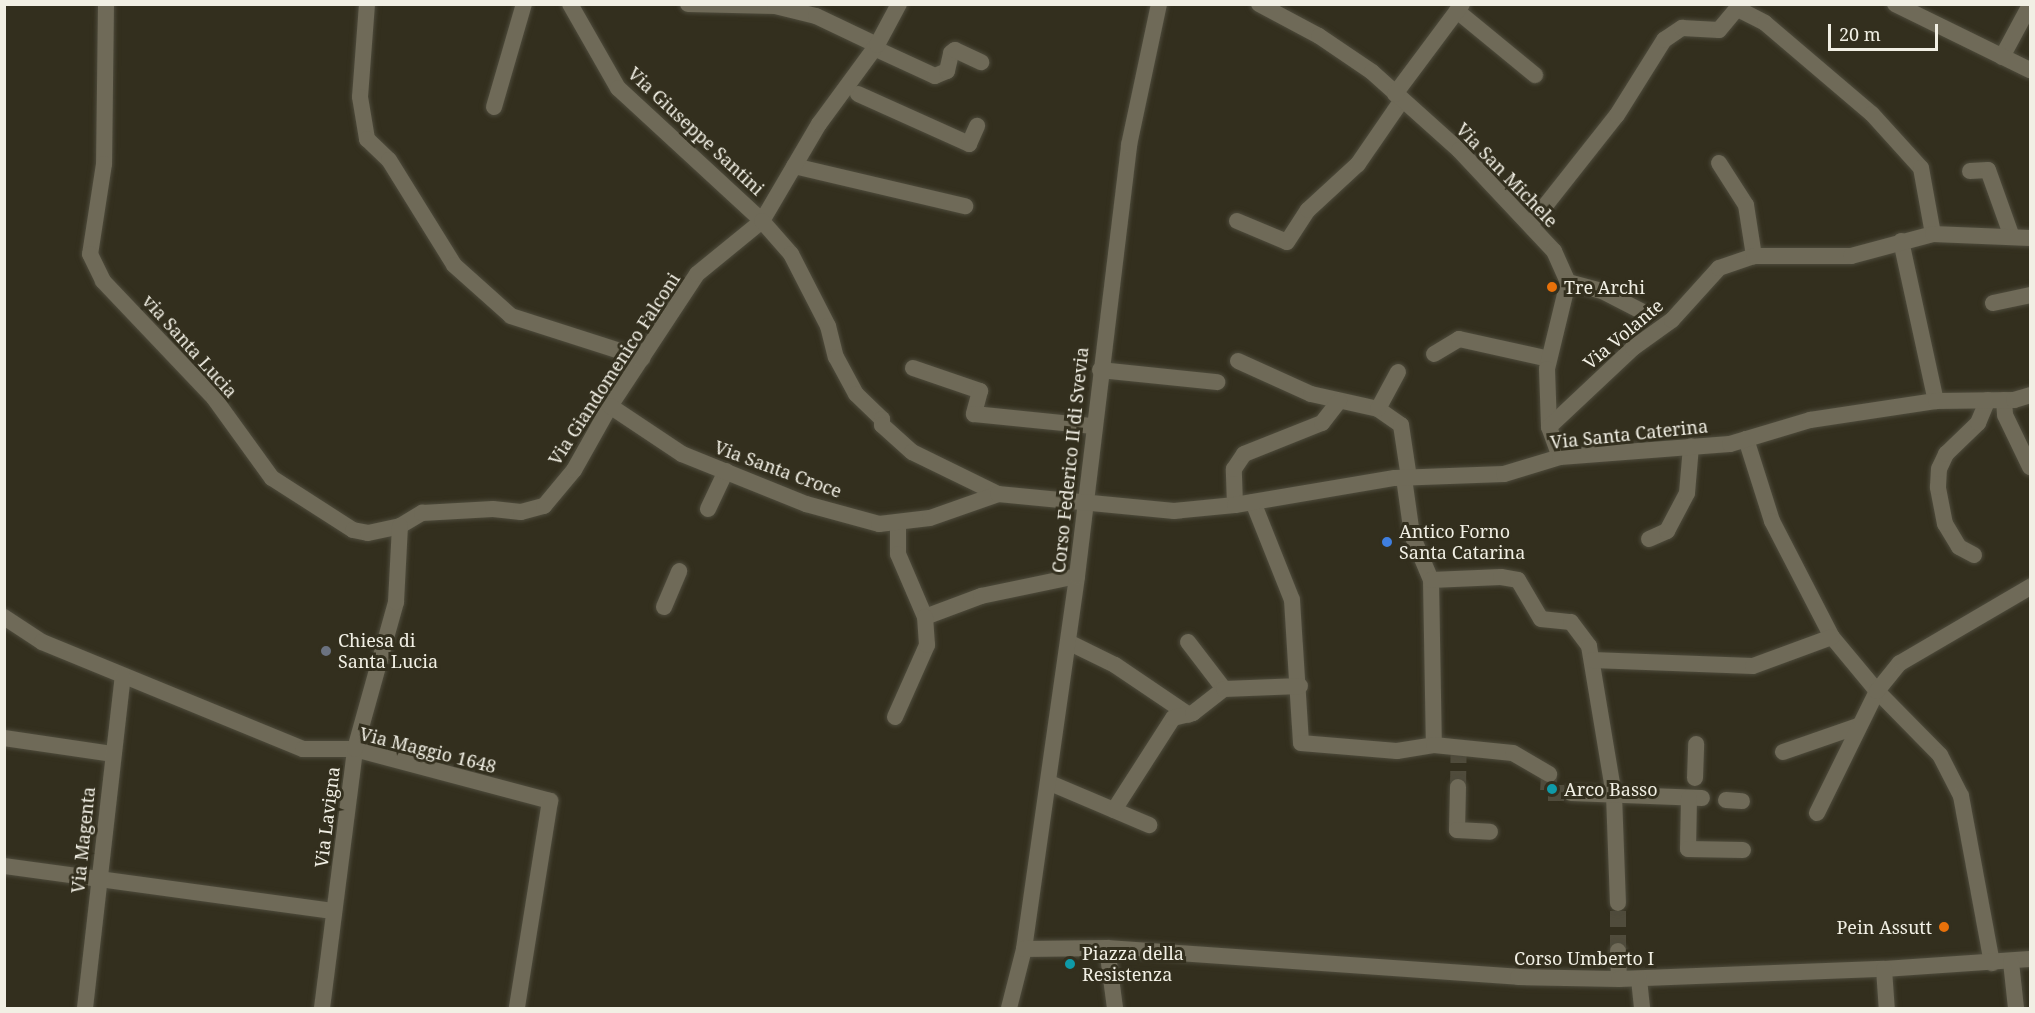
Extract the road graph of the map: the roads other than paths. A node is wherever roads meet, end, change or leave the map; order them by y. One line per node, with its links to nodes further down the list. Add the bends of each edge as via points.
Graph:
1 (106, 4): 67 (street, via Santa Lucia, via 104,164 90,255 103,281 214,398 272,478 353,530 368,533)
2 (367, 4): 39 (street, via 360,97 367,139 389,159 454,265 511,316)
3 (524, 4): 20 (street)
4 (570, 4): 26 (street, Via Giuseppe Santini, via 618,88)
5 (688, 4): 13 (street, via 775,6 816,16)
6 (899, 4): 13 (street, Via Giandomenico Falconi)
7 (1159, 4): 43 (street, Corso Federico II di Svevia, via 1129,145)
8 (1258, 4): 19 (street, Via San Michele, via 1319,36 1372,72)
9 (1895, 4): 14 (street)
10 (2031, 5): 14 (street)
11 (1739, 7): 28 (street, via 1719,30 1682,28 1664,40 1617,115); 29 (street, via 1765,23 1872,114 1921,168)
12 (1459, 8): 17 (street); 19 (street)
13 (876, 46): 15 (street, via 935,76 946,71 955,50); 18 (street, Via Giandomenico Falconi)
14 (2002, 57): 16 (street)
15 (981, 62)
16 (2031, 70)
17 (1535, 75)
18 (856, 87): 21 (street, via 969,144); 23 (street, Via Giandomenico Falconi)
19 (1398, 97): 27 (street, via 1358,164 1308,210 1287,242); 28 (street, Via San Michele, via 1459,150)
20 (494, 107)
21 (977, 126)
22 (1719, 163): 33 (street, via 1746,206)
23 (794, 166): 25 (street); 26 (street, Via Giandomenico Falconi)
24 (1970, 171): 30 (street, via 1988,170)
25 (965, 206)
26 (762, 221): 39 (street, Via Giandomenico Falconi, via 698,274); 60 (street, Via Giuseppe Santini, via 791,254 828,326 841,366 856,394 882,419 882,425 912,452)
27 (1237, 221)
28 (1530, 225): 34 (street, Via San Michele, via 1554,251)
29 (1933, 234): 30 (street, Via Volante); 32 (street, Via Volante)
30 (2012, 237): 31 (street, Via Volante)
31 (2031, 238)
32 (1900, 241): 33 (street, Via Volante, via 1851,256); 49 (street)
33 (1754, 256): 53 (street, Via Volante, via 1719,268 1672,320 1633,348)
34 (1568, 282): 37 (street, via 1602,291); 40 (street)
35 (2031, 295): 36 (street)
36 (1993, 303)
37 (1645, 313)
38 (1434, 354): 40 (street, via 1459,339)
39 (642, 358): 50 (street, Via Giandomenico Falconi)
40 (1550, 358): 53 (street)
41 (1238, 361): 48 (street, via 1311,394)
42 (913, 368): 52 (street, via 980,391 974,414)
43 (1100, 370): 45 (street); 52 (street, Corso Federico II di Svevia)
44 (1398, 372): 51 (street)
45 (1217, 382)
46 (2031, 394): 47 (street, Via Santa Caterina)
47 (1996, 400): 49 (street, Via Santa Caterina); 57 (street); 69 (street, via 1946,454 1939,469 1945,524 1959,547)
48 (1339, 401): 51 (street); 63 (street, via 1322,423 1244,454 1234,469)
49 (1936, 401): 54 (street, Via Santa Caterina, via 1810,420)
50 (610, 406): 58 (street, Via Santa Croce, via 682,453); 65 (street, Via Giandomenico Falconi, via 574,470 544,506)
51 (1378, 409): 59 (street, via 1401,425)
52 (1093, 426): 62 (street, Corso Federico II di Svevia)
53 (1548, 428): 56 (street)
54 (1746, 439): 55 (street, Via Santa Caterina); 77 (street, via 1772,521)
55 (1690, 446): 56 (street, Via Santa Caterina); 68 (street, via 1687,493 1667,531)
56 (1560, 457): 59 (street, Via Santa Caterina, via 1504,474)
57 (2031, 467)
58 (726, 471): 64 (street); 66 (street, Via Santa Croce, via 806,504 879,524)
59 (1406, 478): 61 (street, Via Santa Caterina); 72 (street, via 1412,535)
60 (998, 494): 62 (street, Via Santa Croce); 66 (street, Via Santa Croce, via 930,518)
61 (1253, 502): 63 (street, Via Santa Caterina); 82 (street, via 1292,600)
62 (1086, 504): 63 (street, Via Santa Caterina, via 1174,511); 71 (street, Corso Federico II di Svevia)
63 (1235, 505)
64 (708, 509)
65 (522, 512): 67 (street, via Santa Lucia, via 493,508 422,513)
66 (898, 522): 76 (street, via 898,554)
67 (400, 526): 91 (street, Via Lavigna, via 396,602)
68 (1649, 539)
69 (1974, 555)
70 (679, 571): 74 (street)
71 (1077, 576): 76 (street, via 981,596); 78 (street, Corso Federico II di Svevia)
72 (1431, 580): 80 (street, via 1518,580 1541,619 1572,622 1578,628); 90 (street)
73 (2031, 587): 84 (street, via 1900,663)
74 (664, 607)
75 (4, 617): 81 (street, Via Maggio 1648, via 42,642)
76 (925, 617): 86 (street, via 927,645)
77 (1832, 637): 80 (street, via 1753,666); 84 (street)
78 (1068, 642): 85 (street, via 1115,665); 96 (street, Corso Federico II di Svevia)
79 (1188, 642): 83 (street)
80 (1592, 660): 99 (street)
81 (123, 676): 91 (street, Via Maggio 1648, via 303,749); 93 (street, Via Magenta)
82 (1300, 686): 83 (street); 90 (street, via 1301,743 1397,751)
83 (1224, 689): 85 (street)
84 (1877, 691): 87 (street); 114 (street, via 1940,755 1961,796)
85 (1189, 715): 100 (street, via 1169,721)
86 (895, 717)
87 (1858, 726): 92 (street); 101 (street)
88 (4, 738): 93 (street)
89 (1696, 744): 95 (street)
90 (1434, 745): 94 (street, via 1513,753)
91 (355, 749): 108 (street, Via Lavigna); 120 (street, Via Maggio 1648, via 550,801)
92 (1783, 752)
93 (112, 754): 106 (street, Via Magenta)
94 (1549, 774)
95 (1695, 778)
96 (1050, 783): 100 (street); 110 (street, Corso Federico II di Svevia)
97 (1458, 787): 103 (street, via 1457,830)
98 (1572, 794): 99 (street)
99 (1614, 795): 104 (street, via 1696,798 1688,849); 107 (street)
100 (1114, 810): 102 (street)
101 (1817, 813)
102 (1149, 825)
103 (1490, 832)
104 (1743, 850)
105 (4, 866): 106 (street)
106 (98, 878): 108 (street); 118 (street, Via Magenta)
107 (1618, 903)
108 (334, 911): 119 (street, Via Lavigna)
109 (1107, 948): 110 (street); 116 (street, Corso Umberto I, via 1518,977); 122 (street)
110 (1024, 949): 121 (street)
111 (1618, 951): 116 (street)
112 (2031, 959): 113 (street, Corso Umberto I)
113 (2011, 962): 114 (street, Corso Umberto I); 125 (street)
114 (1992, 963): 115 (street, Corso Umberto I)
115 (1884, 969): 117 (street, Corso Umberto I); 124 (street)
116 (1619, 979): 117 (street, Corso Umberto I)
117 (1640, 979): 123 (street)
118 (85, 1008)
119 (322, 1008)
120 (517, 1008)
121 (1009, 1008)
122 (1115, 1008)
123 (1642, 1008)
124 (1887, 1008)
125 (2016, 1008)

